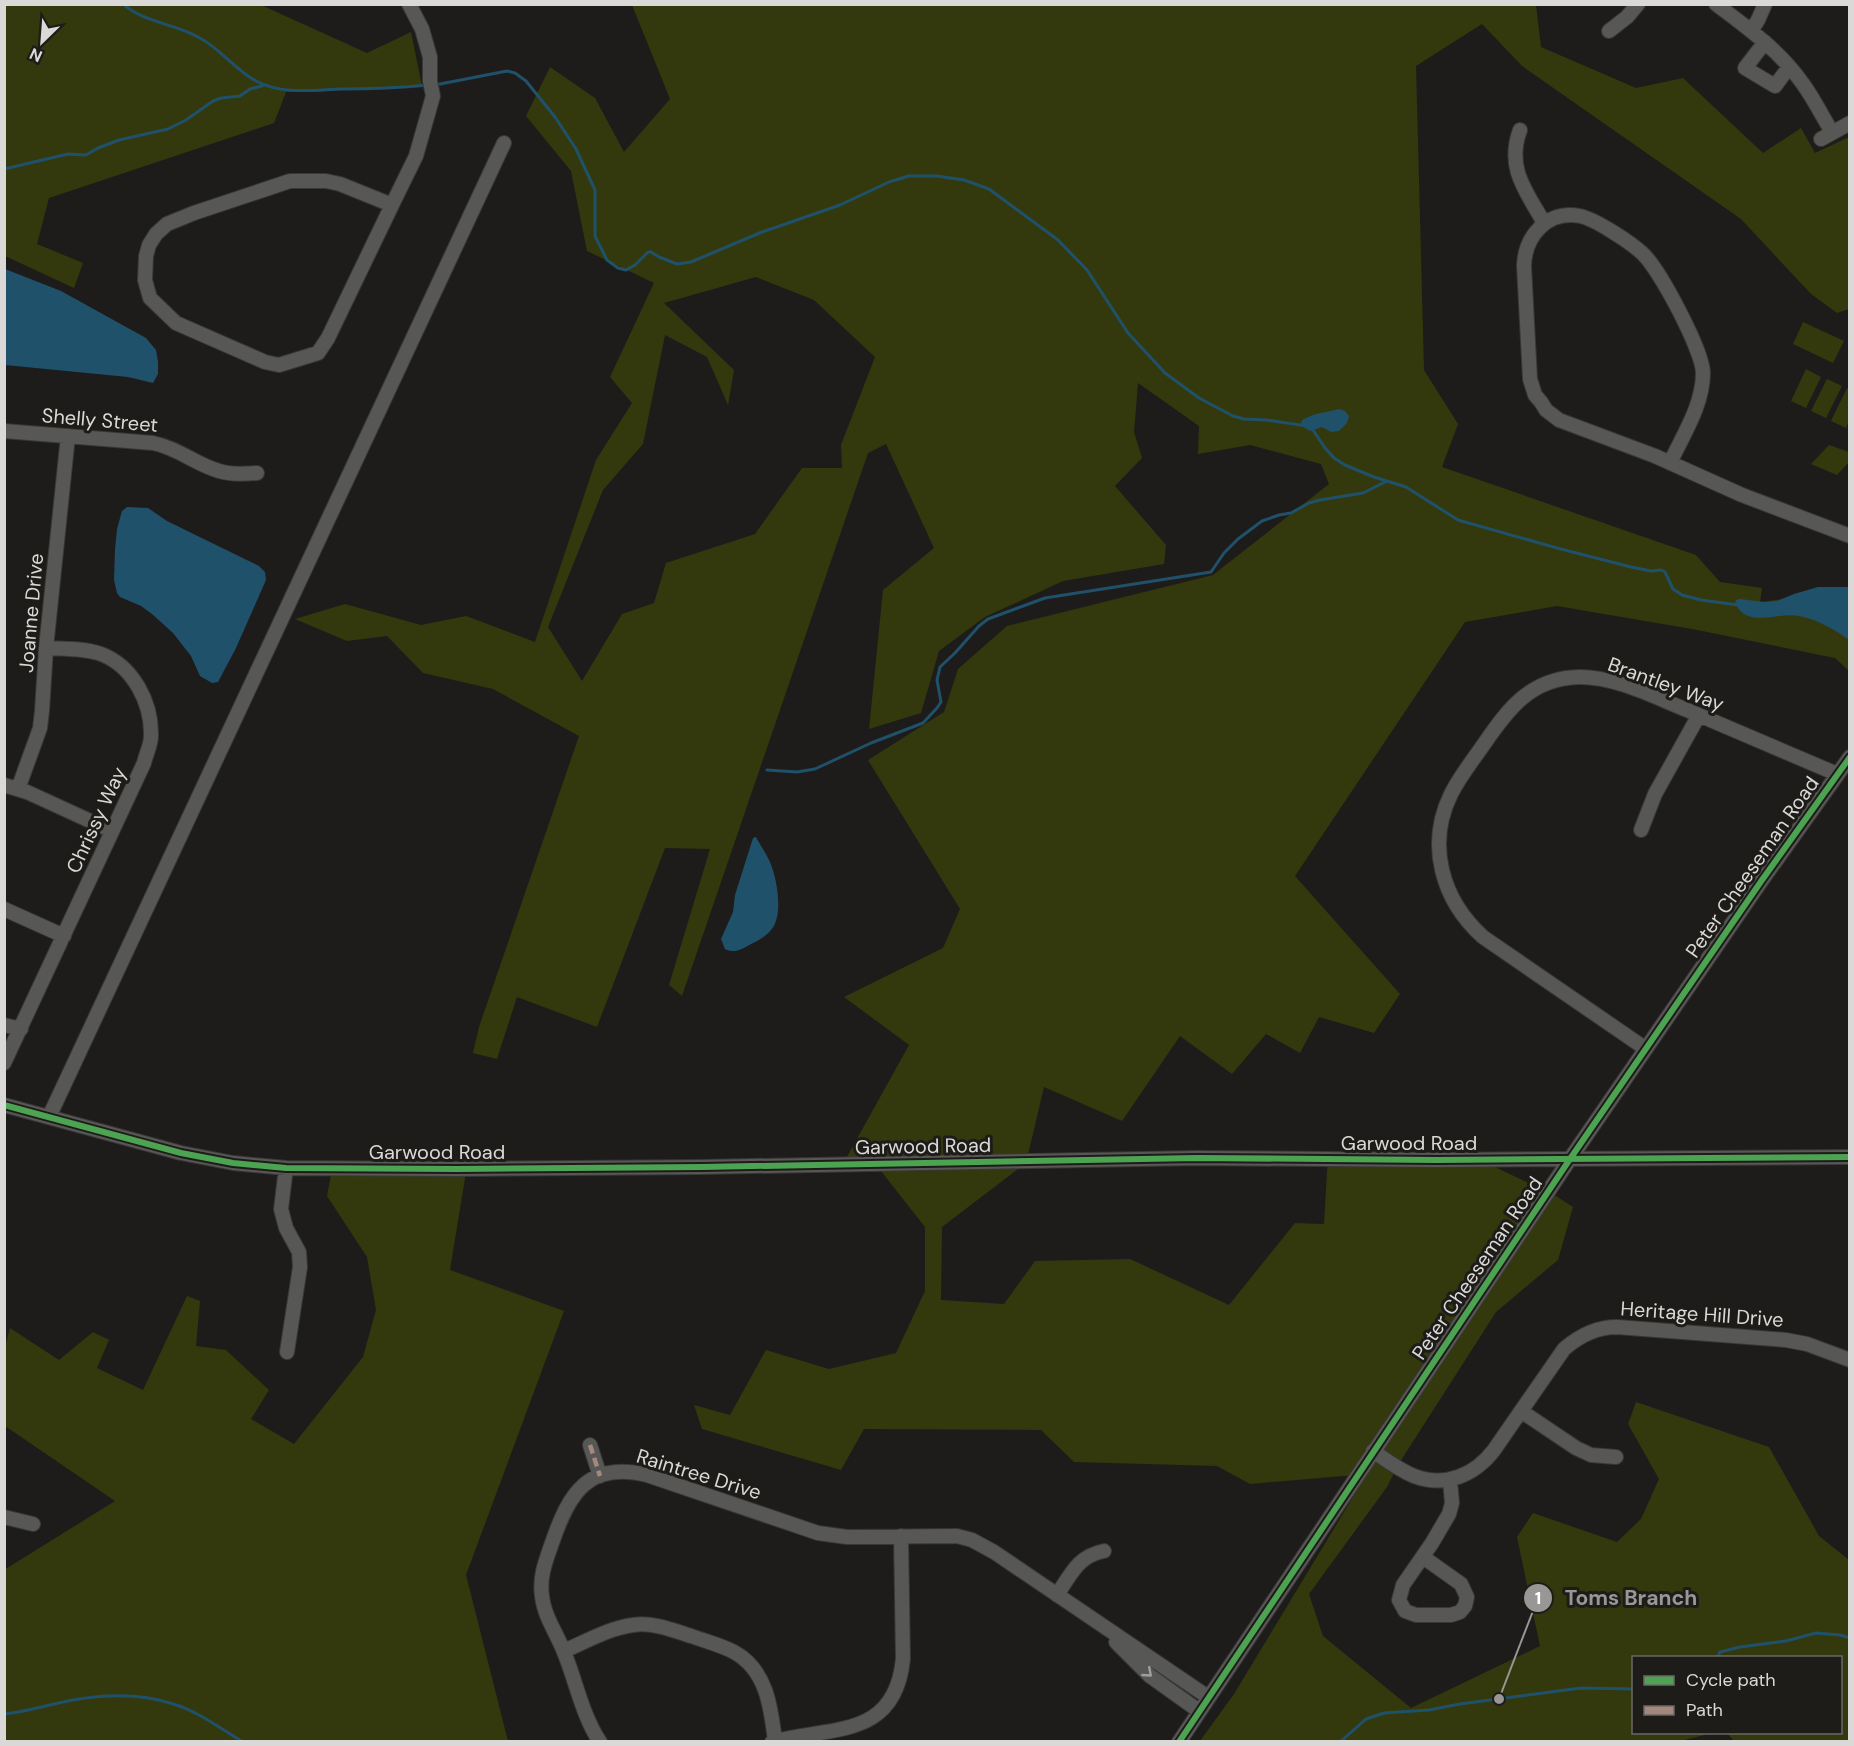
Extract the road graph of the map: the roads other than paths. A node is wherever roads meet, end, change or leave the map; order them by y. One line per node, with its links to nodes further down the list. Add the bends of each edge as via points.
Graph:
1 (409, 4): 12 (street, via 430,57 433,96 416,156)
2 (1638, 4): 5 (street)
3 (1716, 4): 6 (street)
4 (1765, 4): 6 (street)
5 (1609, 31)
6 (1751, 31): 7 (street)
7 (1765, 42): 8 (street); 8 (street, via 1745,68 1775,86)
8 (1789, 67): 9 (street, via 1806,89 1826,135)
9 (1850, 123)
10 (1520, 130): 13 (street, via 1516,167)
11 (504, 143): 33 (street)
12 (392, 205): 12 (street, via 318,353 279,365 265,362 176,323 150,298 144,266 149,244 167,224 194,213 290,181 340,184)
13 (1545, 223): 16 (street, via 1533,235 1524,258 1529,369 1536,395 1559,420); 16 (street, via 1574,215 1594,221 1638,249 1661,277 1698,349 1703,372 1699,399)
14 (4, 431): 15 (street, Shelly Street)
15 (68, 436): 17 (street, Shelly Street, via 153,443 168,446 219,471); 19 (street, Joanne Drive)
16 (1670, 462): 18 (street, via 1742,495)
17 (257, 473)
18 (1850, 536)
19 (46, 648): 23 (street, Joanne Drive, via 40,728); 25 (street, Chrissy Way, via 99,653 112,659 129,673 150,713 152,738 144,763)
20 (1699, 715): 22 (street, Brantley Way); 24 (street, via 1655,794); 30 (street, Brantley Way, via 1607,679 1570,677 1541,685 1503,716 1452,792 1440,831 1439,860 1444,880 1468,922 1483,937)
21 (1850, 757): 22 (street, Peter Cheeseman Road)
22 (1837, 774): 30 (street, Peter Cheeseman Road)
23 (11, 787): 25 (street)
24 (1641, 830)
25 (112, 831): 27 (street, Chrissy Way)
26 (4, 909): 27 (street)
27 (64, 936): 29 (street, Chrissy Way)
28 (4, 1025): 29 (street)
29 (21, 1029): 31 (street, Chrissy Way)
30 (1647, 1049): 35 (street, Peter Cheeseman Road)
31 (4, 1063)
32 (4, 1105): 33 (street, Garwood Road)
33 (49, 1117): 36 (street, Garwood Road, via 181,1153)
34 (1850, 1157): 35 (street, Garwood Road)
35 (1570, 1159): 36 (street, Garwood Road, via 1197,1158 667,1167); 41 (street, Peter Cheeseman Road)
36 (286, 1168): 37 (street, via 281,1209 300,1267)
37 (286, 1352)
38 (1850, 1360): 39 (street, Heritage Hill Drive, via 1792,1341 1603,1328 1577,1338 1564,1349)
39 (1521, 1411): 42 (street, via 1576,1448 1591,1455); 44 (street, Heritage Hill Drive, via 1486,1460 1469,1473)
40 (590, 1445): 43 (street)
41 (1373, 1451): 44 (street, via 1415,1476); 53 (street, Peter Cheeseman Road)
42 (1616, 1457)
43 (600, 1476): 47 (street, Raintree Drive, via 626,1472 647,1475 818,1533); 52 (street, via 586,1483 568,1504 542,1572 543,1605)
44 (1450, 1480): 49 (street, via 1449,1514)
45 (4, 1517): 46 (street)
46 (33, 1524)
47 (901, 1536): 50 (street, Raintree Drive, via 947,1535 972,1540); 55 (street, via 903,1659 900,1680 891,1698 873,1718 856,1726)
48 (1104, 1551): 50 (street, via 1092,1553 1080,1562)
49 (1423, 1557): 49 (street, via 1403,1585 1400,1605 1412,1615 1460,1612 1467,1602 1461,1584)
50 (1057, 1595): 51 (street, Raintree Drive)
51 (1091, 1618): 53 (street, Raintree Drive); 54 (street, Raintree Drive, one-way to 54, via 1150,1676)
52 (564, 1651): 55 (street, via 619,1628 647,1624 724,1648 743,1658 762,1682 769,1700); 56 (street)
53 (1208, 1697): 54 (street, Peter Cheeseman Road)
54 (1199, 1711): 57 (street, Peter Cheeseman Road)
55 (773, 1741)
56 (600, 1742)
57 (1179, 1742)

